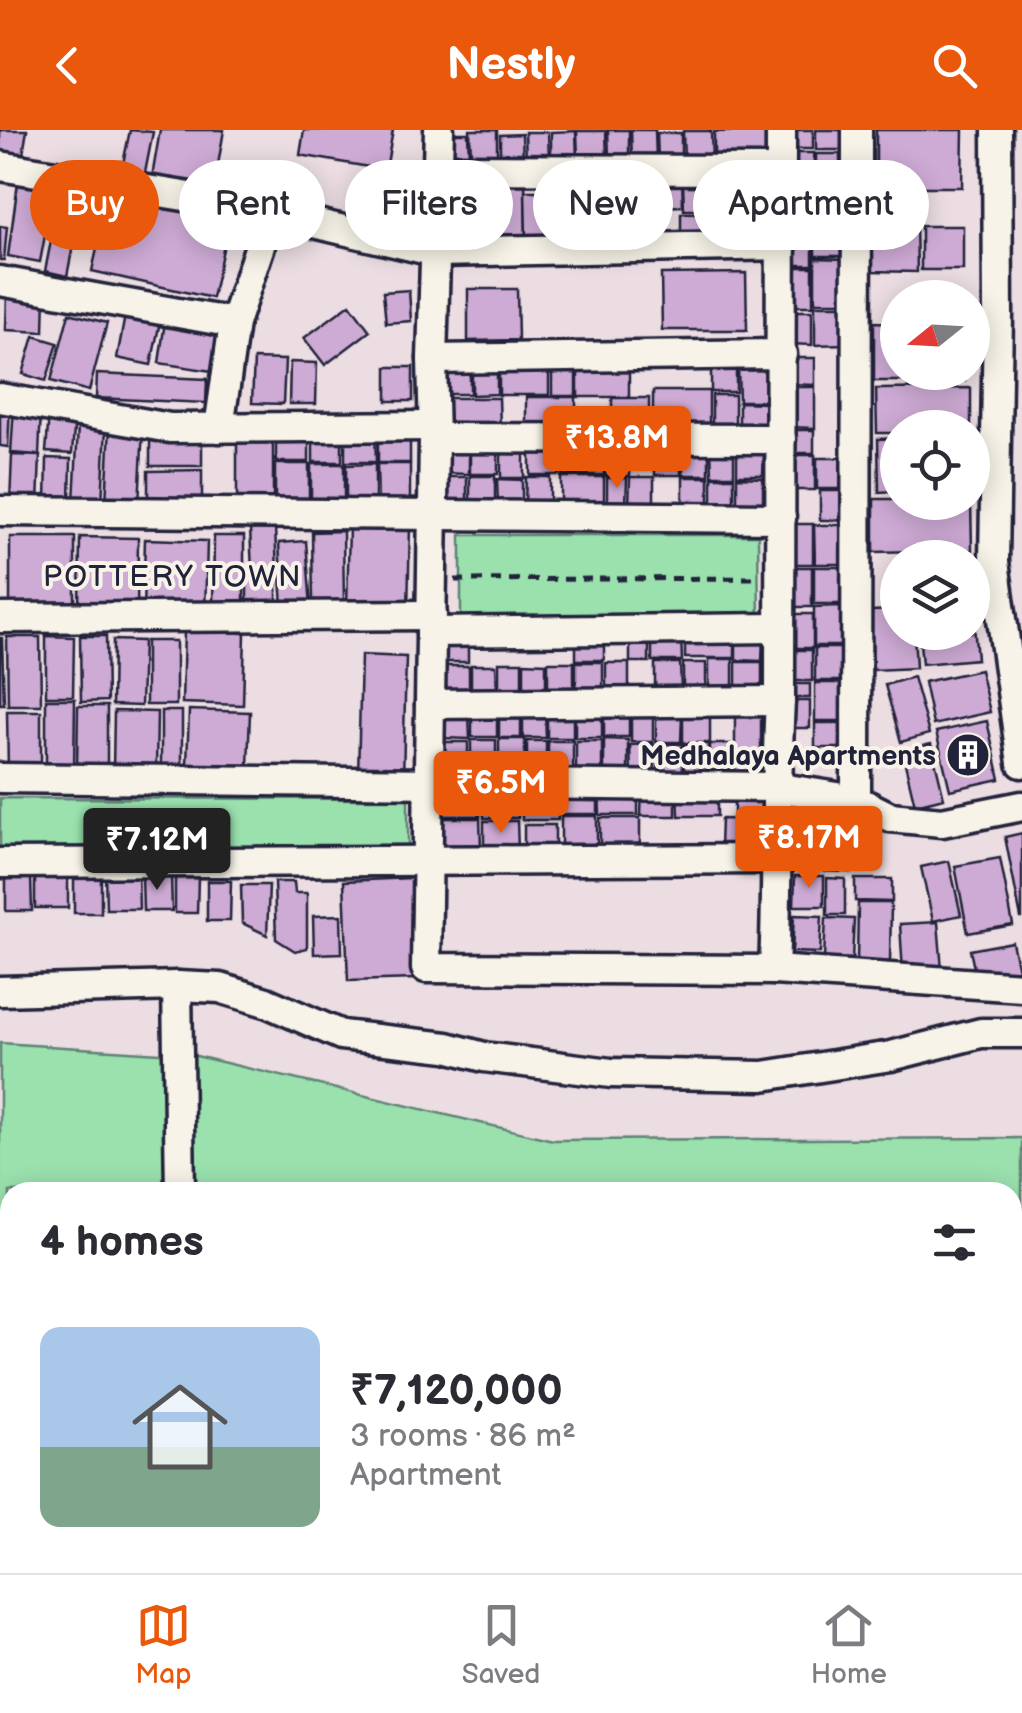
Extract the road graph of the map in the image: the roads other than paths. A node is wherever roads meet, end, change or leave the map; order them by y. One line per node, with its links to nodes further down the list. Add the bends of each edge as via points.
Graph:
1 (439, 130): 5 (street)
2 (781, 130): 6 (street)
3 (857, 130): 36 (street)
4 (997, 130): 32 (street, via 994,562)
5 (438, 160)
6 (780, 160)
7 (0, 166): 10 (street)
8 (513, 169): 9 (street)
9 (693, 170)
10 (179, 197)
11 (325, 226): 15 (street)
12 (693, 246): 15 (street)
13 (259, 250): 17 (street)
14 (782, 250): 18 (street)
15 (437, 252): 19 (street)
16 (0, 281): 17 (street)
17 (234, 323): 21 (street)
18 (782, 354): 19 (street); 23 (street)
19 (432, 359): 22 (street)
20 (0, 398): 21 (street, via 170,428)
21 (219, 428): 22 (street)
22 (434, 432): 23 (street); 25 (street)
23 (781, 439): 26 (street)
24 (0, 511): 25 (street)
25 (433, 513): 26 (street); 28 (street)
26 (781, 518): 29 (street)
27 (0, 618): 28 (street)
28 (432, 624): 29 (street); 31 (street)
29 (779, 628): 30 (street)
30 (780, 701): 31 (street); 35 (street)
31 (430, 704): 34 (street)
32 (1022, 763)
33 (0, 778): 34 (street)
34 (429, 784): 35 (street); 38 (street)
35 (775, 787): 36 (street); 39 (street)
36 (856, 800): 37 (street, via 890,817 942,822)
37 (1022, 806)
38 (429, 859): 39 (street); 40 (street); 41 (street, via 426,968)
39 (779, 860): 41 (street)
40 (0, 862)
41 (774, 970): 43 (street)
42 (177, 986): 44 (street); 45 (street, via 251,997 341,1035 612,1072 762,1076 890,1056 980,1033); 46 (street)
43 (1022, 987)
44 (0, 990)
45 (1022, 1033)
46 (180, 1182)

